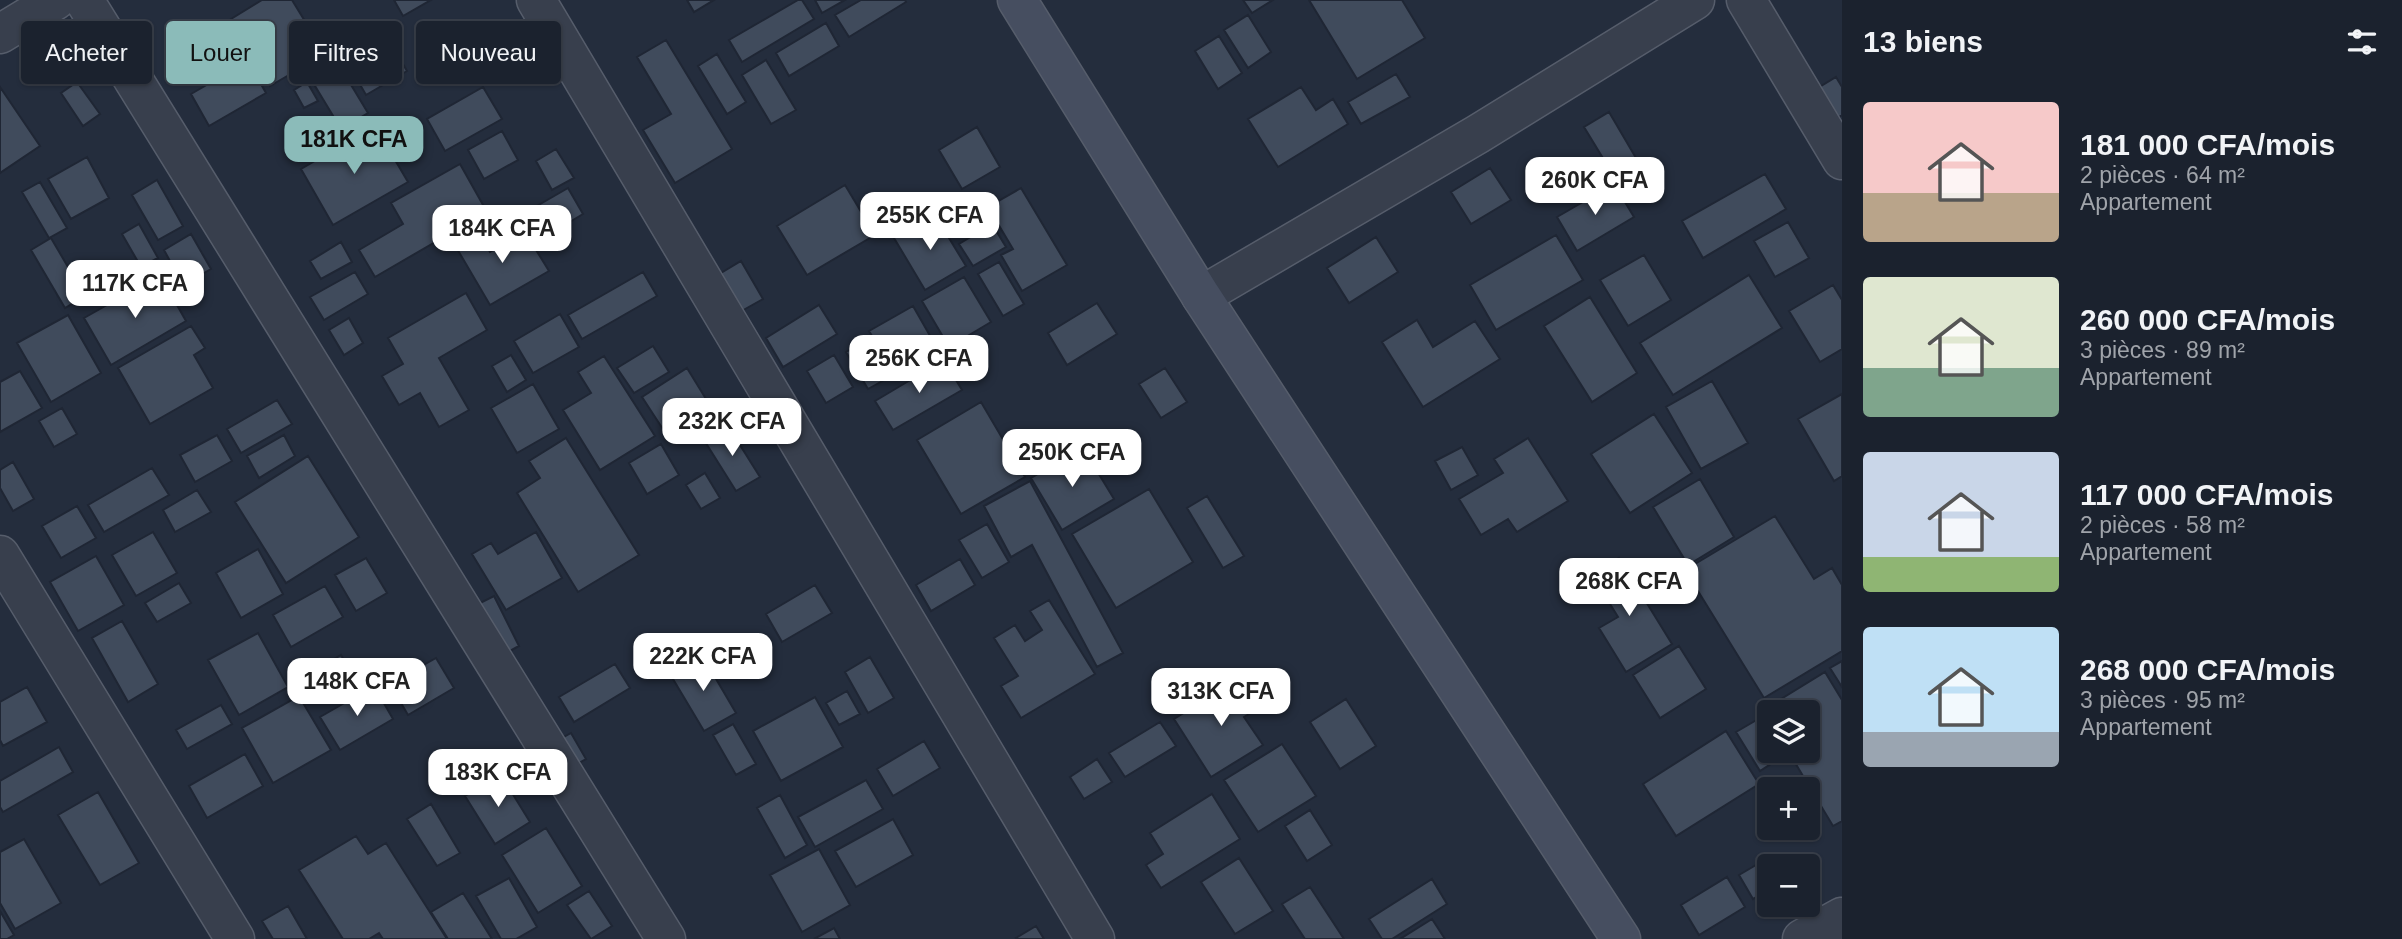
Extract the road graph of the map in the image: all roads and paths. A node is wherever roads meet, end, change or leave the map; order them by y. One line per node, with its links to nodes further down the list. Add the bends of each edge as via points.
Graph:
1 (56, 0): 7 (street)
2 (83, 0): 13 (street)
3 (536, 0): 14 (street)
4 (1017, 0): 9 (street)
5 (1695, 0): 9 (street)
6 (1746, 0): 8 (street)
7 (0, 34)
8 (1842, 160)
9 (1201, 296): 15 (street)
10 (0, 555): 12 (street)
11 (1842, 917): 16 (street)
12 (235, 939)
13 (666, 939)
14 (1095, 939)
15 (1621, 939)
16 (1802, 939)

